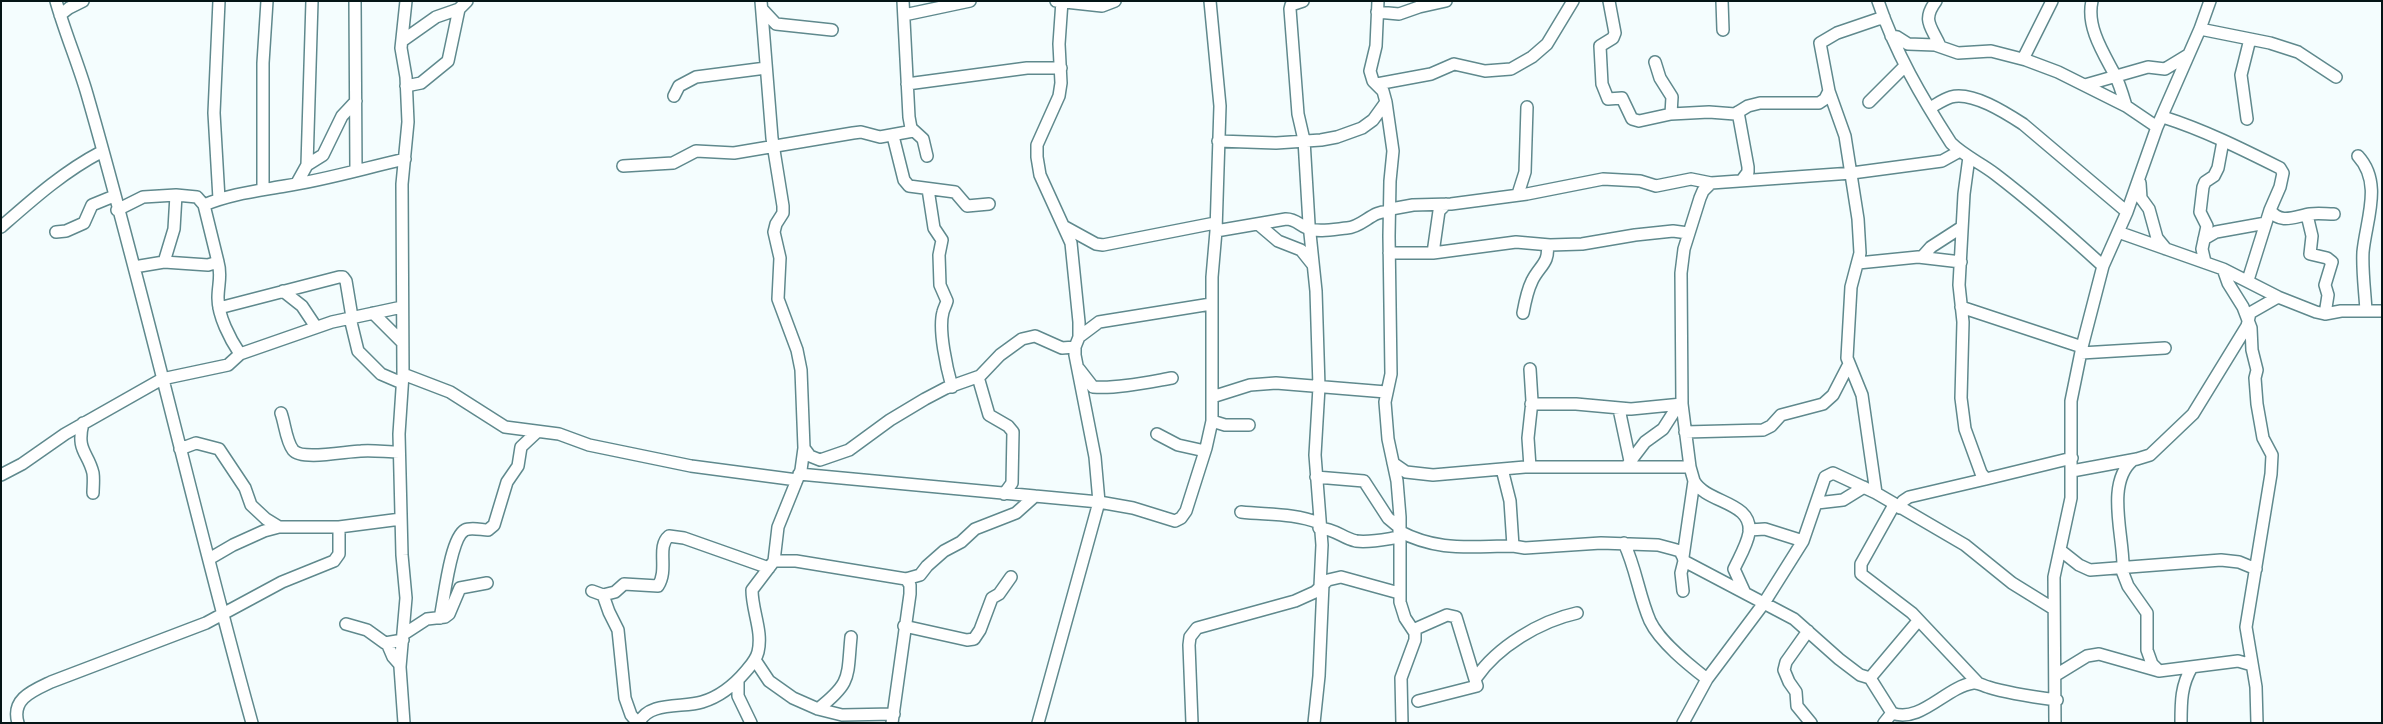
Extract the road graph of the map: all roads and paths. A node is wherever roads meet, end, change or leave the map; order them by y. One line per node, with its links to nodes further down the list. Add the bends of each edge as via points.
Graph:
1 (56, 1): 27 (street)
2 (83, 1): 27 (street)
3 (219, 1): 87 (street, via 214,133)
4 (267, 1): 81 (street)
5 (312, 1): 73 (street)
6 (355, 1): 51 (street)
7 (406, 1): 35 (street)
8 (903, 1): 28 (street)
9 (970, 1): 28 (street)
10 (1115, 1): 22 (street, via 1102,6)
11 (1210, 1): 66 (street, via 1219,86)
12 (1303, 1): 23 (street)
13 (1446, 1): 26 (street, via 1399,14)
14 (1573, 1): 46 (street, via 1547,44 1511,69 1485,70 1454,64 1431,74)
15 (1609, 1): 58 (street, via 1615,33 1599,49 1605,96 1608,99 1622,98 1628,116 1636,121)
16 (1722, 1): 32 (street)
17 (1878, 1): 29 (street)
18 (1936, 1): 36 (street, via 1929,13 1928,24)
19 (2052, 1): 38 (street)
20 (2092, 1): 43 (street, via 2092,24)
21 (2210, 1): 30 (street)
22 (1060, 2): 42 (street)
23 (1291, 3): 64 (street, via 1298,114)
24 (463, 5): 35 (street, via 441,14); 48 (street, via 448,61 421,83)
25 (762, 5): 31 (street, via 776,24); 41 (street)
26 (1377, 7): 46 (street, via 1376,46 1370,71)
27 (60, 15): 68 (street)
28 (904, 15): 45 (street)
29 (1884, 17): 33 (street); 49 (street, via 1837,32 1820,43)
30 (2200, 29): 34 (street); 37 (street)
31 (832, 30)
32 (1722, 30)
33 (1891, 36): 36 (street, via 1908,44); 40 (street)
34 (2250, 39): 44 (street, via 2298,52); 60 (street, via 2241,75)
35 (402, 41): 48 (street)
36 (1940, 46): 38 (street, via 1958,53 1991,51)
37 (2188, 55): 43 (street, via 2166,69 2148,67); 59 (street)
38 (2022, 59): 47 (street)
39 (1655, 62): 58 (street, via 1672,97)
40 (1905, 66): 53 (street); 56 (street)
41 (766, 68): 50 (street, via 696,77 678,86); 67 (street)
42 (1061, 68): 45 (street, via 1027,68); 102 (street, via 1059,96 1037,145 1037,156 1040,175)
43 (2116, 76): 47 (street); 55 (street)
44 (2336, 77)
45 (907, 84): 62 (street)
46 (1377, 84): 52 (street)
47 (2085, 85): 55 (street)
48 (406, 86): 72 (street)
49 (1829, 91): 57 (street, via 1819,103 1760,103); 76 (street, via 1845,136)
50 (674, 96)
51 (356, 101): 73 (street, via 342,116 323,155); 75 (street)
52 (1386, 102): 64 (street, via 1373,120 1362,128 1321,140); 92 (street, via 1393,151)
53 (1869, 102)
54 (1527, 106): 83 (street, via 1525,172)
55 (2126, 106): 61 (street)
56 (1930, 108): 69 (street, via 1951,143); 94 (street, via 1949,98 1963,96 2006,113)
57 (1738, 112): 58 (street); 78 (street, via 1748,167)
58 (1671, 114)
59 (2163, 117): 61 (street); 65 (street)
60 (2247, 119)
61 (2157, 128): 77 (street)
62 (913, 131): 63 (street); 70 (street, via 921,135)
63 (893, 136): 67 (street, via 880,138 853,132); 82 (street, via 904,180 908,186)
64 (1304, 140): 66 (street, via 1276,143); 103 (street)
65 (2223, 140): 93 (street, via 2280,168 2283,173 2280,187); 107 (street, via 2218,168 2203,187 2200,212 2207,226)
66 (1218, 141): 100 (street)
67 (773, 148): 74 (street, via 734,153 696,151 673,163); 163 (street, via 783,213 774,232 780,258 778,299 797,350)
68 (102, 152): 85 (street); 99 (street, via 78,164)
69 (1965, 154): 76 (street, via 1942,161); 101 (street); 119 (street, via 1987,167 2042,211)
70 (927, 156)
71 (2358, 156): 86 (street, via 2369,171)
72 (405, 159): 75 (street); 126 (street)
73 (307, 165): 79 (street)
74 (623, 166)
75 (356, 170): 79 (street)
76 (1852, 173): 78 (street); 117 (street, via 1860,240)
77 (2140, 176): 94 (street); 109 (street, via 2141,198 2149,208 2157,238)
78 (1742, 180): 80 (street)
79 (297, 183): 81 (street)
80 (1711, 183): 83 (street, via 1691,179 1656,186 1640,181 1603,179); 106 (street, via 1703,191)
81 (262, 189): 87 (street)
82 (928, 189): 88 (street, via 956,192 967,206); 149 (street, via 934,228 942,240 938,255 940,285 947,301 942,313 943,341)
83 (1518, 194): 89 (street)
84 (176, 195): 90 (street, via 197,197); 91 (street, via 143,197); 113 (street, via 174,229)
85 (114, 196): 91 (street); 104 (street, via 92,205 80,226)
86 (2377, 196): 129 (street, via 2363,254)
87 (219, 199): 90 (street)
88 (989, 204)
89 (1446, 204): 92 (street, via 1428,203); 111 (street, via 1439,211)
90 (204, 205): 114 (street)
91 (117, 210): 120 (street)
92 (1390, 210): 103 (street, via 1349,228); 110 (street)
93 (2270, 210): 96 (street, via 2278,217 2292,219); 97 (street)
94 (2127, 212): 105 (street)
95 (2334, 214): 96 (street)
96 (2307, 215): 133 (street, via 2312,236 2310,254 2332,262 2325,285 2328,295)
97 (2266, 223): 107 (street, via 2216,232); 122 (street)
98 (1258, 224): 100 (street); 103 (street, via 1291,219); 118 (street, via 1278,241 1301,250)
99 (1, 227)
100 (1216, 227): 102 (street, via 1103,245); 125 (street)
101 (1962, 227): 112 (street, via 1931,246); 115 (street)
102 (1066, 228): 138 (street, via 1075,275)
103 (1310, 229): 118 (street)
104 (56, 232)
105 (2118, 232): 109 (street); 119 (street)
106 (1688, 233): 108 (street, via 1673,231 1582,244); 154 (street, via 1681,273)
107 (2204, 239): 116 (street)
108 (1547, 245): 111 (street, via 1516,242); 130 (street, via 1545,265 1533,278)
109 (2166, 248): 116 (street)
110 (1389, 253): 111 (street); 151 (street, via 1390,374)
111 (1433, 253)
112 (1922, 257): 115 (street); 117 (street)
113 (164, 262): 114 (street, via 208,265); 120 (street)
114 (218, 262): 128 (street, via 221,280)
115 (1961, 262): 127 (street)
116 (2205, 262): 121 (street)
117 (1858, 263): 142 (street, via 1851,287 1846,353)
118 (1313, 265): 150 (street)
119 (2104, 266): 140 (street)
120 (134, 267): 148 (street)
121 (2223, 269): 122 (street); 135 (street)
122 (2248, 280): 124 (street)
123 (283, 290): 128 (street); 134 (street, via 343,277); 136 (street, via 302,306)
124 (2278, 297): 133 (street); 135 (street, via 2252,311)
125 (1211, 304): 138 (street, via 1105,320); 152 (street)
126 (402, 307): 132 (street); 137 (street)
127 (1961, 307): 140 (street); 180 (street, via 1964,421 1972,450)
128 (219, 308): 141 (street, via 231,341)
129 (2366, 311): 131 (street); 133 (street)
130 (1523, 312)
131 (2382, 312)
132 (373, 313): 134 (street); 137 (street)
133 (2325, 314)
134 (351, 318): 136 (street); 146 (street, via 358,351 381,374)
135 (2248, 318): 169 (street, via 2247,326 2188,420 2150,455); 206 (street, via 2257,370 2257,404 2264,438 2272,455)
136 (316, 328): 141 (street)
137 (402, 342): 146 (street)
138 (1077, 342): 143 (street); 145 (street, via 1062,348 1036,336 1028,336 1015,343)
139 (2165, 348): 140 (street)
140 (2082, 350): 167 (street, via 2071,401)
141 (240, 354): 148 (street, via 228,365)
142 (1849, 364): 161 (street, via 1828,400 1815,408 1781,415 1763,430); 184 (street, via 1862,395)
143 (1078, 368): 147 (street, via 1093,387 1108,388); 188 (street, via 1095,457)
144 (1530, 369): 153 (street)
145 (978, 377): 149 (street); 186 (street, via 989,415 1013,432 1012,482)
146 (402, 378): 160 (street, via 450,392 498,424); 166 (street)
147 (1172, 378)
148 (162, 379): 158 (street); 164 (street)
149 (952, 387): 168 (street, via 903,411 848,450)
150 (1319, 387): 151 (street); 152 (street, via 1276,383 1250,385); 179 (street)
151 (1386, 392): 170 (street, via 1388,439)
152 (1212, 397): 157 (street)
153 (1532, 404): 155 (street); 172 (street, via 1528,438)
154 (1680, 404): 155 (street); 161 (street); 171 (street, via 1662,429 1645,442)
155 (1619, 408): 171 (street)
156 (282, 413): 166 (street, via 290,444 300,454 313,456 363,450)
157 (1212, 421): 159 (street, via 1225,426); 165 (street)
158 (83, 424): 177 (street); 185 (street, via 81,442 94,476)
159 (1249, 425)
160 (537, 432): 178 (street, via 559,434 589,445 692,466); 218 (street, via 521,447 518,466 507,482 494,525 488,530 467,529 462,532 449,559)
161 (1685, 432): 173 (street)
162 (1157, 434): 165 (street, via 1178,446)
163 (804, 448): 168 (street, via 810,456); 178 (street)
164 (180, 449): 194 (street, via 196,443 219,448 245,488 251,505); 203 (street)
165 (1205, 450): 188 (street, via 1186,511 1178,521)
166 (399, 452): 192 (street)
167 (2072, 458): 175 (street); 180 (street)
168 (820, 460): 178 (street)
169 (2134, 460): 175 (street); 205 (street, via 2124,468 2118,495)
170 (1393, 463): 176 (street); 181 (street)
171 (1628, 464): 172 (street); 173 (street)
172 (1530, 467): 174 (street)
173 (1690, 467): 182 (street)
174 (1502, 469): 176 (street, via 1433,475); 200 (street, via 1510,501)
175 (2072, 471): 201 (street, via 2071,498)
176 (1412, 473): 181 (street)
177 (1, 474)
178 (799, 475): 186 (street); 204 (street, via 778,527)
179 (1316, 477): 193 (street); 197 (street, via 1364,480)
180 (1986, 479): 190 (street, via 1909,497)
181 (1397, 480): 197 (street)
182 (1694, 481): 196 (street, via 1708,496 1742,511); 202 (street)
183 (1864, 487): 184 (street); 189 (street, via 1843,500); 189 (street, via 1829,473)
184 (1876, 492): 190 (street)
185 (93, 493)
186 (1004, 494): 187 (street)
187 (1034, 496): 188 (street); 208 (street, via 1016,513 975,529 962,542 944,551 920,576)
188 (1099, 502): 248 (street)
189 (1817, 503): 198 (street)
190 (1897, 506): 215 (street, via 1965,545 2012,583); 219 (street, via 1860,570)
191 (1241, 512): 193 (street, via 1306,518)
192 (401, 518): 195 (street); 224 (street, via 406,598)
193 (1319, 526): 197 (street, via 1357,541); 210 (street)
194 (279, 527): 195 (street); 203 (street, via 233,545)
195 (339, 527): 216 (street, via 338,554 334,561 282,582)
196 (1749, 530): 198 (street, via 1765,529); 212 (street, via 1734,569)
197 (1400, 532): 200 (street, via 1436,546); 213 (street)
198 (1803, 541): 214 (street)
199 (1624, 543): 200 (street); 202 (street, via 1673,549 1680,551); 235 (street, via 1651,622 1671,647)
200 (1513, 546)
201 (2060, 550): 205 (street, via 2079,566 2090,570); 215 (street, via 2054,577)
202 (1684, 559): 211 (street, via 1681,573); 212 (street)
203 (208, 560): 216 (street)
204 (772, 564): 208 (street, via 796,561); 227 (street, via 752,590 760,640); 246 (street, via 669,536 662,544 663,576 658,586 624,584 616,592 597,593 618,630 625,698 631,715)
205 (2122, 568): 206 (street, via 2221,560 2239,562); 231 (street, via 2128,586 2147,613 2147,650)
206 (2256, 569): 229 (street, via 2246,626)
207 (1011, 577): 221 (street, via 999,594 992,598 974,639)
208 (906, 579): 221 (street, via 910,594)
209 (487, 583): 218 (street, via 460,588 449,614)
210 (1322, 585): 213 (street, via 1341,577); 249 (street, via 1315,592 1294,601 1203,626 1192,633 1188,646); 250 (street)
211 (1683, 591)
212 (1744, 591): 214 (street)
213 (1399, 593): 222 (street, via 1402,610)
214 (1764, 603): 223 (street); 235 (street)
215 (2054, 610): 232 (street)
216 (223, 613): 243 (street, via 206,624 30,692 20,700 15,713); 244 (street)
217 (1577, 613): 233 (street, via 1552,619 1531,631 1486,663)
218 (440, 618): 224 (street, via 427,619)
219 (1918, 621): 234 (street); 237 (street)
220 (346, 624): 226 (street, via 366,630)
221 (904, 626): 241 (street)
222 (1413, 630): 233 (street, via 1447,615 1456,618); 251 (street, via 1414,646 1401,678)
223 (1808, 630): 234 (street, via 1839,659 1860,675); 253 (street, via 1784,666 1796,692 1798,706)
224 (404, 637): 226 (street); 228 (street)
225 (851, 637): 240 (street, via 847,678 842,690)
226 (387, 643): 228 (street)
227 (755, 660): 236 (street); 240 (street, via 769,681 792,698)
228 (400, 665): 245 (street)
229 (2252, 665): 230 (street, via 2238,662); 256 (street)
230 (2192, 667): 231 (street); 255 (street, via 2181,694)
231 (2159, 672): 232 (street, via 2098,654 2087,656)
232 (2056, 675): 238 (street)
233 (1476, 678): 239 (street, via 1477,686)
234 (1870, 678): 242 (street)
235 (1708, 679): 252 (street)
236 (738, 680): 246 (street, via 704,702 652,710); 247 (street, via 738,696)
237 (1978, 683): 238 (street); 242 (street, via 1946,694 1914,713)
238 (2057, 700): 254 (street)
239 (1418, 702)
240 (818, 709): 241 (street, via 842,715)
241 (893, 719)
242 (1888, 720)
243 (18, 723)
244 (252, 723)
245 (404, 723)
246 (638, 723)
247 (751, 723)
248 (1038, 723)
249 (1192, 723)
250 (1314, 723)
251 (1402, 723)
252 (1683, 723)
253 (1812, 723)
254 (2055, 723)
255 (2180, 723)
256 (2257, 723)

